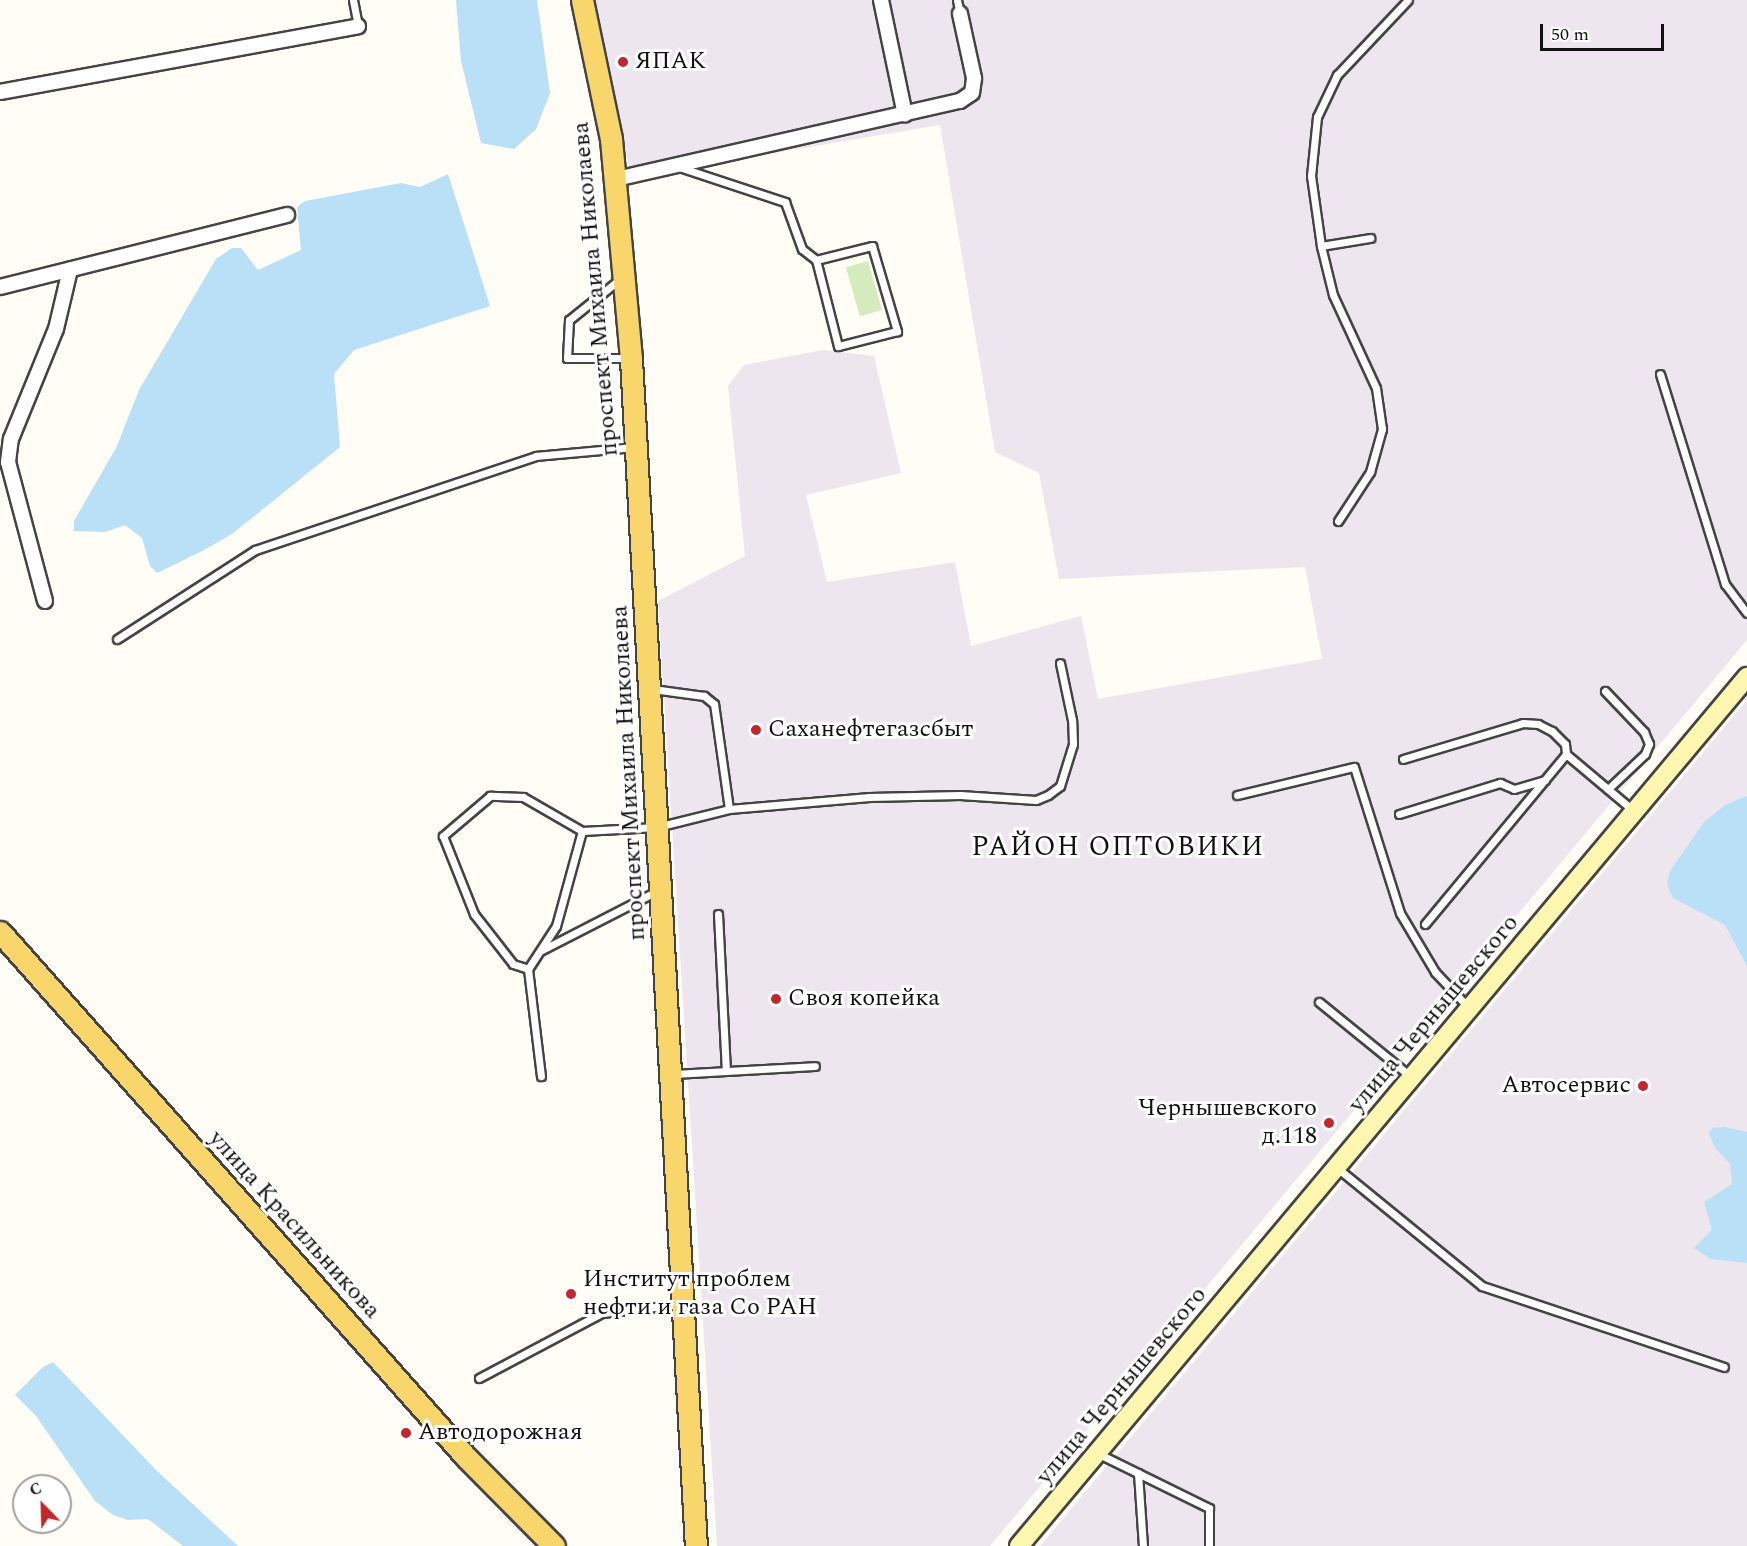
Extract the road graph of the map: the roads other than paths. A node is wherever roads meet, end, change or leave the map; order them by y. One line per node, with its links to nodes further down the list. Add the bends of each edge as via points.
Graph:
1 (353, 0): 6 (lane)
2 (582, 0): 10 (main road, проспект Михаила Николаева)
3 (881, 0): 8 (street)
4 (1408, 0): 13 (lane, via 1336,75 1317,117 1311,176)
5 (959, 7): 8 (street, via 974,78 972,93 960,101)
6 (358, 26): 7 (street)
7 (0, 92)
8 (904, 115): 9 (street)
9 (677, 166): 10 (street); 14 (lane, via 785,202 802,249)
10 (616, 179): 16 (main road, проспект Михаила Николаева)
11 (287, 215): 15 (street)
12 (1370, 238): 13 (lane)
13 (1321, 246): 21 (lane, via 1333,295 1376,388 1382,429 1370,472)
14 (816, 260): 14 (lane, via 872,246 897,331 838,346)
15 (70, 270): 17 (street); 22 (street, via 56,328 11,439 8,462)
16 (624, 276): 18 (main road, проспект Михаила Николаева); 18 (lane, via 569,320 567,358)
17 (0, 287)
18 (631, 358): 20 (main road, проспект Михаила Николаева)
19 (1660, 374): 23 (lane, via 1725,584)
20 (637, 447): 24 (lane, via 536,456 255,550); 27 (main road, проспект Михаила Николаева)
21 (1338, 521)
22 (45, 601)
23 (1747, 613)
24 (117, 639)
25 (1060, 663): 35 (lane, via 1073,744 1060,786 1048,795 1036,800 960,795 869,797)
26 (1747, 677): 29 (main road, улица Чернышевского)
27 (650, 688): 35 (lane, via 704,696 714,704); 38 (main road, проспект Михаила Николаева)
28 (1605, 691): 33 (lane, via 1644,732 1648,744 1645,754)
29 (1741, 695): 36 (main road, улица Чернышевского)
30 (1566, 754): 31 (lane, via 1563,740 1552,731 1538,724 1523,723); 32 (lane); 33 (lane)
31 (1403, 759)
32 (1545, 780): 37 (lane, via 1514,789 1500,783); 42 (lane)
33 (1608, 789): 36 (lane)
34 (1237, 795): 47 (lane, via 1354,767 1404,922 1435,972)
35 (729, 809): 38 (lane)
36 (1634, 812): 47 (main road, улица Чернышевского)
37 (1399, 814)
38 (657, 827): 39 (lane); 40 (main road, проспект Михаила Николаева)
39 (582, 831): 44 (lane, via 556,926); 45 (lane, via 523,797 490,796 443,836 474,914 513,964)
40 (661, 890): 44 (lane); 50 (main road, проспект Михаила Николаева)
41 (718, 914): 49 (lane)
42 (1425, 924)
43 (0, 932): 59 (main road, улица Красильникова, via 466,1457)
44 (539, 951): 45 (lane)
45 (528, 969): 51 (lane)
46 (1319, 1002): 52 (lane)
47 (1470, 1009): 52 (main road, улица Чернышевского)
48 (816, 1066): 49 (lane)
49 (726, 1071): 50 (lane)
50 (670, 1074): 54 (main road, проспект Михаила Николаева)
51 (541, 1076)
52 (1412, 1077): 53 (main road, улица Чернышевского)
53 (1336, 1167): 55 (lane, via 1482,1286); 57 (main road, улица Чернышевского)
54 (683, 1304): 56 (lane, via 602,1312); 60 (main road, проспект Михаила Николаева)
55 (1724, 1367)
56 (479, 1378)
57 (1097, 1453): 58 (lane); 61 (main road, улица Чернышевского)
58 (1138, 1473): 62 (lane); 63 (lane, via 1209,1508)
59 (554, 1546)
60 (696, 1546)
61 (1019, 1546)
62 (1143, 1546)
63 (1209, 1546)

